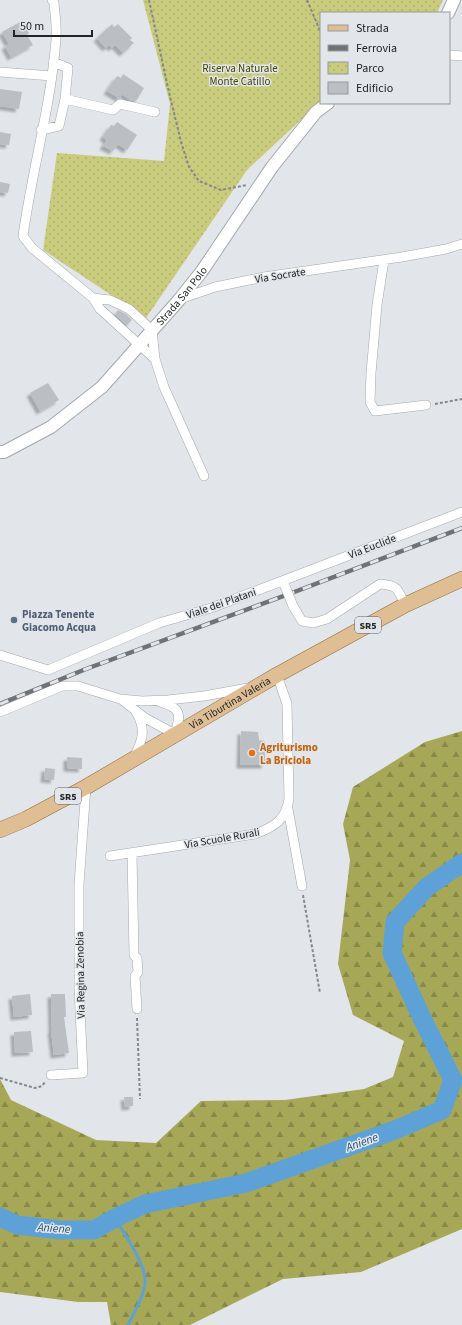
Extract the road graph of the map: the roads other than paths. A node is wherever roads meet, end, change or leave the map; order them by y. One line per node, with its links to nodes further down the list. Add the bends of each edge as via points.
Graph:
1 (52, 0): 6 (street, via 56,38)
2 (454, 0): 3 (street)
3 (448, 12)
4 (450, 55): 5 (street)
5 (462, 56)
6 (53, 62): 8 (street); 9 (street, via 68,68)
7 (0, 72): 8 (street)
8 (52, 76): 12 (street)
9 (64, 99): 11 (street, via 113,110 120,104); 12 (street, via 59,126)
10 (327, 104): 16 (street, Strada San Polo, via 316,112 272,167 202,271)
11 (154, 112)
12 (42, 130): 15 (street, via 23,236 32,248)
13 (462, 244): 14 (street, Via Socrate)
14 (384, 260): 16 (street, Via Socrate, via 215,286); 20 (street, via 377,305 370,402 375,411)
15 (93, 298): 17 (street, via 110,300 129,309); 18 (street, via 100,309)
16 (179, 300): 17 (street, Strada San Polo)
17 (152, 330): 18 (street, Strada San Polo); 19 (street)
18 (139, 344): 19 (street); 21 (street, Strada San Polo, via 102,387 51,428)
19 (155, 359): 22 (street, via 164,387)
20 (426, 405)
21 (0, 452)
22 (204, 476)
23 (462, 512): 25 (street, Via Euclide)
24 (462, 579): 26 (main road, Via Tiburtina Valeria / SR5)
25 (284, 584): 26 (street, bridge, via 302,621 313,623 327,619 380,584 392,585); 27 (street, Viale dei Platani, via 159,623 48,670)
26 (405, 605): 28 (main road, Via Tiburtina Valeria / SR5)
27 (0, 655)
28 (277, 675): 29 (main road, Via Tiburtina Valeria / SR5); 37 (street, via 287,704)
29 (257, 687): 31 (street, via 204,696); 34 (main road, Via Tiburtina Valeria / SR5)
30 (120, 699): 31 (street); 32 (street); 33 (street, via 78,686 62,686)
31 (153, 700): 34 (street, via 176,709 180,719)
32 (134, 709): 34 (street); 35 (street, via 139,718 142,736)
33 (0, 712)
34 (175, 734): 35 (main road, Via Tiburtina Valeria / SR5)
35 (134, 758): 36 (main road, Via Tiburtina Valeria / SR5)
36 (86, 787): 38 (main road, Via Tiburtina Valeria / SR5); 43 (street, Via Regina Zenobia, via 80,884 79,988 83,1073)
37 (288, 809): 39 (street, Via Scuole Rurali, via 276,824 255,834); 41 (street)
38 (0, 830)
39 (132, 854): 40 (street, Via Scuole Rurali); 42 (street, via 134,955 137,958 138,972 135,976)
40 (110, 856)
41 (302, 886)
42 (137, 1009)
43 (51, 1075)

